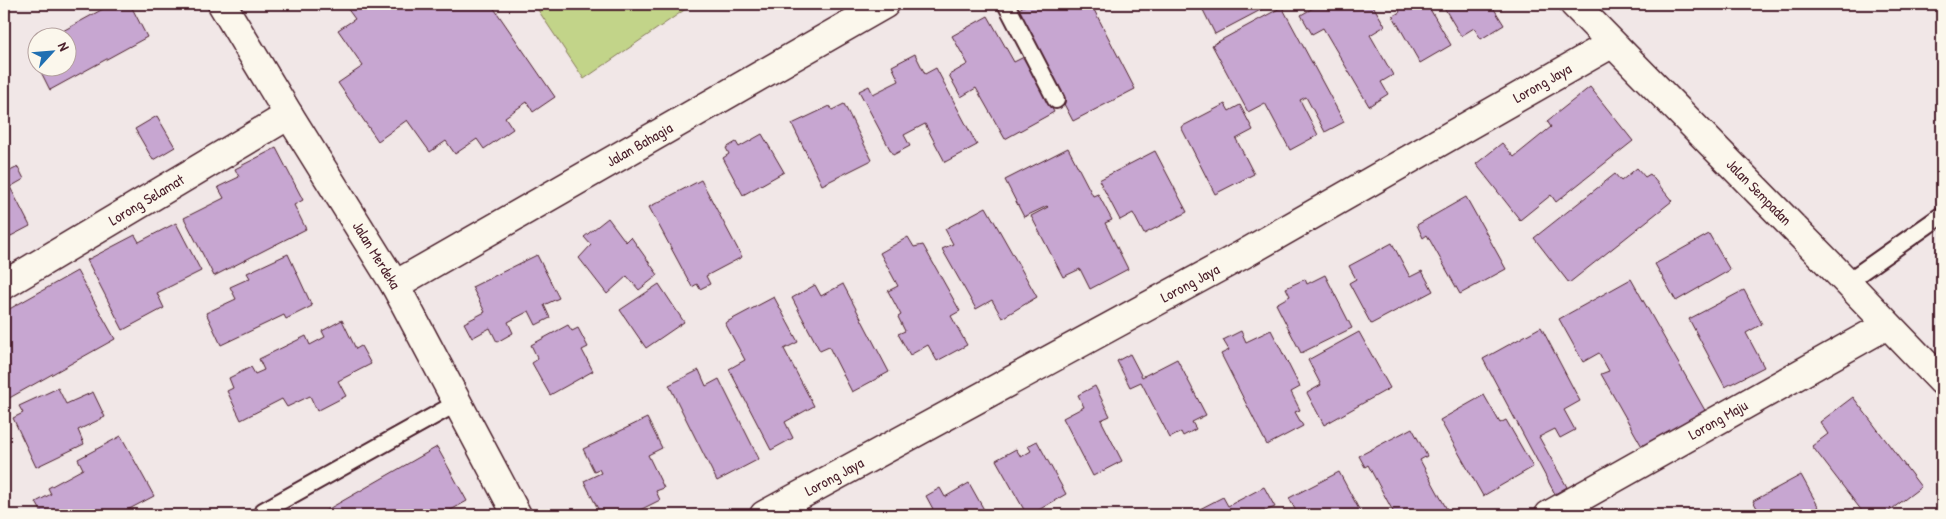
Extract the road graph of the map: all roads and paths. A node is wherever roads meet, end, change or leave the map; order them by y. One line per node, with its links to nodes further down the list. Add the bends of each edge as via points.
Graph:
1 (222, 4): 7 (street, Jalan Merdeka)
2 (885, 4): 10 (street, Jalan Bahagia)
3 (1006, 4): 6 (lane)
4 (1574, 4): 5 (street, Jalan Sempadan)
5 (1611, 44): 9 (street, Jalan Sempadan); 17 (street, Lorong Jaya, via 1242,255)
6 (1056, 100)
7 (289, 115): 10 (street, Jalan Merdeka); 11 (street, Lorong Selamat)
8 (1942, 215): 9 (lane)
9 (1847, 282): 12 (street, Jalan Sempadan)
10 (395, 284): 14 (street, Jalan Merdeka)
11 (4, 285)
12 (1887, 325): 13 (street, Jalan Sempadan); 18 (street, Lorong Maju)
13 (1942, 381)
14 (457, 403): 15 (lane); 16 (street, Jalan Merdeka)
15 (262, 511)
16 (510, 513)
17 (764, 515)
18 (1549, 515)

